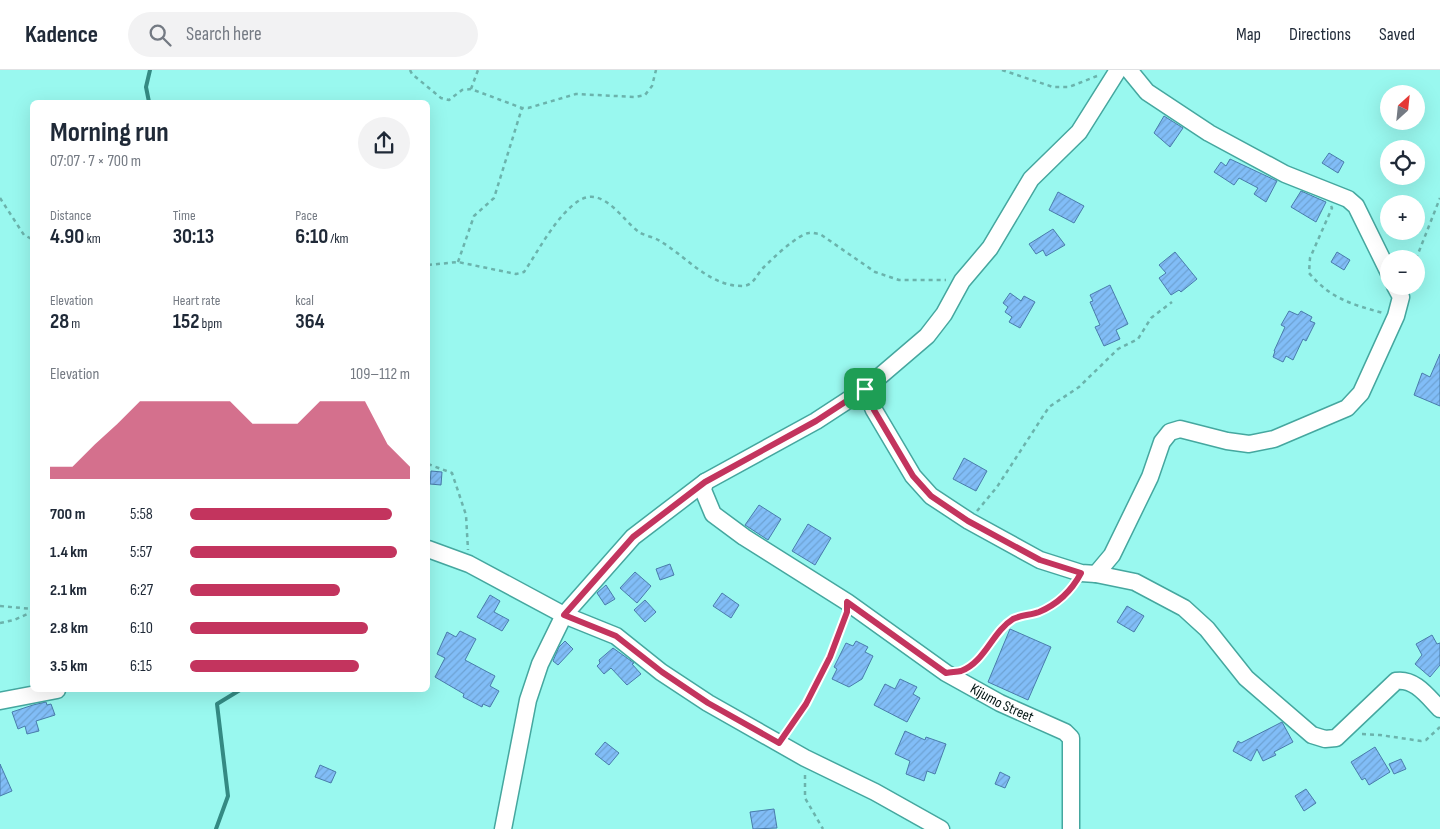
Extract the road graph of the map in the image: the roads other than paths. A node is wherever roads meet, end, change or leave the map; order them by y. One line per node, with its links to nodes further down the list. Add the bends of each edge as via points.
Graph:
1 (1118, 70): 5 (street, via 1079,132 1031,179 990,248 962,280 944,314 927,336)
2 (1128, 70): 3 (street, via 1148,92 1209,133 1285,174 1348,199 1356,206)
3 (1380, 255)
4 (1399, 295): 8 (street, via 1396,316 1361,393 1347,408 1274,439 1248,444 1180,429 1170,432 1162,442 1150,477 1112,555)
5 (865, 389): 6 (street, via 816,421); 8 (street, via 913,476 931,496 968,521 1040,560)
6 (705, 482): 9 (street, via 633,537); 15 (street, Kijumo Street, via 703,490 713,514 744,537 847,602 946,673 1000,703 1065,732 1071,738)
7 (430, 550): 9 (street, via 469,564)
8 (1088, 573): 12 (street, via 1135,582 1184,608 1207,629 1246,678 1312,736 1336,738 1396,681 1402,680 1419,688)
9 (564, 615): 13 (street, via 616,636 708,703); 14 (street, via 540,664 528,700)
10 (48, 692): 11 (street)
11 (0, 701)
12 (1440, 710)
13 (938, 828)
14 (503, 829)
15 (1071, 829)

